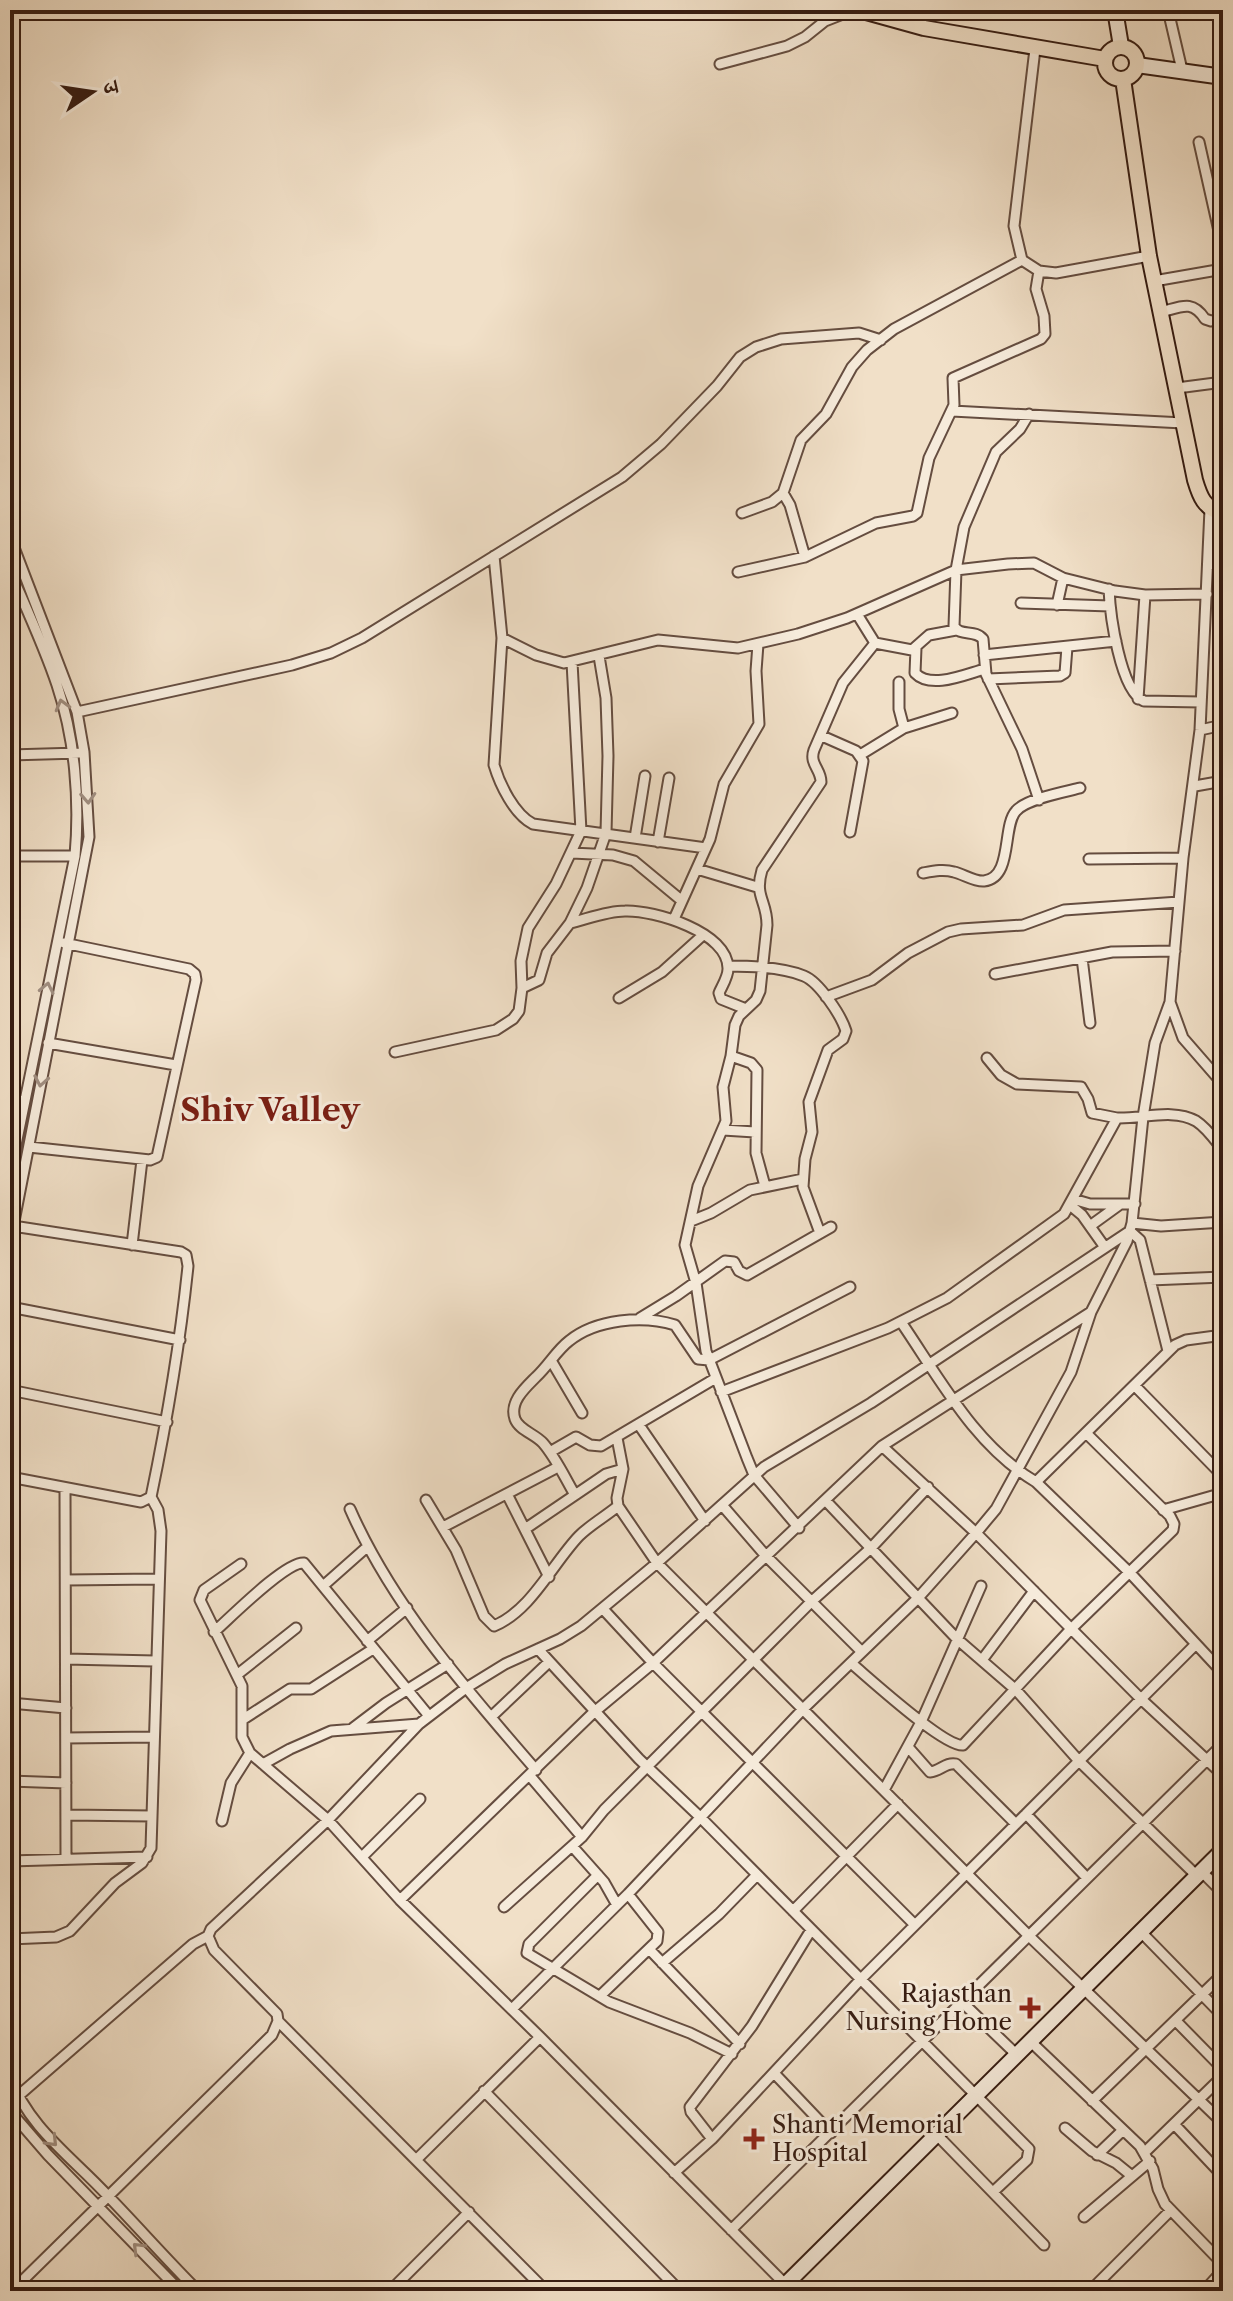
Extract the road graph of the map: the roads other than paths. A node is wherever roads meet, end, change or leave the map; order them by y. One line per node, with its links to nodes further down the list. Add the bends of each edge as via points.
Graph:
1 (853, 10): 8 (street, via 787,46)
2 (859, 10): 6 (main road)
3 (1115, 10): 5 (street)
4 (1168, 10): 10 (street)
5 (1121, 46): 7 (main road); 9 (main road, via 1135,54)
6 (1035, 49): 7 (main road); 16 (street, via 1014,226)
7 (1105, 59): 12 (main road, via 1109,74)
8 (720, 64)
9 (1137, 65): 10 (street); 12 (main road)
10 (1182, 70): 11 (street)
11 (1223, 77)
12 (1123, 79): 15 (main road)
13 (1199, 142): 14 (street)
14 (1223, 249)
15 (1149, 256): 18 (street, via 1056,273); 19 (main road)
16 (1022, 260): 18 (street); 23 (street)
17 (1223, 269): 19 (street)
18 (1039, 271): 26 (street, via 1036,289 1045,334 953,378)
19 (1154, 281): 20 (main road)
20 (1161, 312): 21 (street, via 1191,305 1205,319); 25 (main road)
21 (1221, 319): 22 (street)
22 (1223, 338)
23 (881, 340): 29 (street, via 852,367 826,414 801,440); 33 (street, via 859,333 781,339 756,347 622,477)
24 (1223, 382): 25 (street)
25 (1177, 388): 28 (main road)
26 (952, 411): 27 (street); 34 (street, via 929,458 913,516 876,523)
27 (1029, 414): 28 (street); 37 (street, via 996,452 964,527)
28 (1183, 423): 30 (main road, via 1200,497)
29 (783, 493): 31 (street); 34 (street)
30 (1216, 511): 36 (street)
31 (742, 513)
32 (10, 537): 64 (street)
33 (494, 556): 51 (street); 64 (street, via 331,653)
34 (805, 557): 39 (street)
35 (1223, 563): 36 (street)
36 (1208, 565): 42 (street)
37 (956, 570): 40 (street, via 1034,563); 49 (street); 50 (street)
38 (10, 571): 44 (street)
39 (738, 572)
40 (1063, 578): 41 (street); 47 (street)
41 (1109, 589): 43 (street); 48 (street)
42 (1207, 594): 43 (street); 63 (street)
43 (1145, 595): 62 (street)
44 (21, 597): 45 (street); 71 (street, one-way to 44, via 58,686)
45 (10, 601)
46 (1021, 603): 47 (street)
47 (1057, 605): 48 (street)
48 (1110, 606): 52 (street)
49 (857, 614): 53 (street); 54 (street)
50 (956, 630): 56 (street, via 929,635); 57 (street, via 981,636)
51 (502, 638): 59 (street, via 556,663); 80 (street, via 493,753 498,778 526,820)
52 (1116, 641): 55 (street); 62 (street)
53 (875, 643): 56 (street, via 907,651); 69 (street, via 843,683)
54 (758, 644): 58 (street, via 727,649 658,640); 85 (street, via 759,724 724,784)
55 (1067, 647): 57 (street); 60 (street, via 1067,668 1060,676)
56 (916, 648): 60 (street, via 915,673 924,680)
57 (984, 655): 60 (street)
58 (599, 656): 59 (street); 82 (street, via 606,698)
59 (572, 662): 80 (street)
60 (987, 674): 79 (street)
61 (899, 682): 67 (street)
62 (1138, 699): 63 (street)
63 (1201, 702): 68 (street)
64 (77, 712): 70 (street)
65 (952, 713): 67 (street)
66 (1223, 725): 68 (street)
67 (904, 728): 73 (street)
68 (1200, 730): 77 (street)
69 (822, 736): 73 (street); 94 (street, via 811,757 821,782 767,859)
70 (84, 752): 71 (street); 101 (street, one-way to 101, via 89,837)
71 (73, 753): 72 (street); 89 (street)
72 (10, 755)
73 (860, 755): 81 (street, via 863,769)
74 (645, 776): 83 (street)
75 (669, 778): 84 (street)
76 (1223, 781): 77 (street)
77 (1195, 786): 90 (street)
78 (1080, 788): 79 (street)
79 (1039, 800): 93 (street, via 1022,805 1012,816 1004,859 990,879 944,870)
80 (581, 831): 82 (street); 86 (street)
81 (850, 832)
82 (606, 833): 83 (street); 87 (street)
83 (635, 838): 84 (street)
84 (658, 842): 85 (street)
85 (706, 848): 92 (street)
86 (572, 853): 87 (street); 107 (street, via 528,928)
87 (600, 854): 95 (street, via 634,861); 98 (street)
88 (10, 856): 89 (street)
89 (75, 856): 100 (street)
90 (1183, 858): 91 (street); 96 (street)
91 (1089, 859)
92 (697, 869): 94 (street); 95 (street)
93 (923, 873)
94 (757, 887): 105 (street, via 767,915)
95 (681, 900): 97 (street)
96 (1179, 902): 102 (street); 108 (street, via 1064,910 1023,925 948,932 872,980)
97 (674, 919): 98 (street, via 629,910); 99 (street)
98 (570, 923): 107 (street, via 547,953 539,980)
99 (703, 935): 104 (street, via 722,952); 109 (street, via 662,972)
100 (57, 942): 101 (street); 120 (street, one-way to 100)
101 (69, 944): 113 (street); 117 (street, via 193,971 196,980)
102 (1175, 951): 103 (street); 110 (street)
103 (1082, 958): 106 (street); 112 (street)
104 (728, 966): 105 (street); 111 (street, via 719,996)
105 (764, 969): 108 (street, via 807,978); 111 (street, via 759,996)
106 (995, 974)
107 (522, 988): 114 (street, via 519,1011 496,1030)
108 (826, 997): 129 (street, via 846,1035 828,1050 812,1089 812,1132)
109 (619, 998)
110 (1170, 1002): 118 (street, via 1183,1038); 121 (street, via 1155,1043)
111 (746, 1009): 115 (street, via 735,1025)
112 (1090, 1023)
113 (48, 1043): 117 (street); 125 (street, one-way to 125)
114 (395, 1052)
115 (731, 1056): 123 (street, via 723,1087); 124 (street, via 757,1070)
116 (987, 1058): 122 (street, via 1017,1084 1081,1087 1092,1113)
117 (176, 1065): 127 (street, via 160,1153)
118 (1223, 1084)
119 (10, 1099): 120 (street)
120 (24, 1102): 128 (street)
121 (1143, 1117): 122 (street); 126 (street, via 1187,1117 1204,1127); 133 (street)
122 (1117, 1118): 132 (street)
123 (723, 1130): 124 (street); 135 (street, via 707,1163)
124 (755, 1132): 130 (street)
125 (29, 1147): 127 (street); 131 (street)
126 (1223, 1150)
127 (142, 1160): 143 (street)
128 (10, 1174)
129 (803, 1179): 130 (street); 141 (street)
130 (765, 1186): 135 (street)
131 (15, 1194): 137 (street)
132 (1072, 1202): 134 (street); 138 (street); 152 (street, via 1064,1214 947,1298)
133 (1135, 1204): 134 (street); 140 (street)
134 (1119, 1205): 138 (street)
135 (691, 1221): 147 (street, via 685,1245)
136 (1223, 1222): 140 (street)
137 (13, 1226): 142 (street); 143 (street)
138 (1090, 1226): 144 (street)
139 (831, 1227): 141 (street)
140 (1131, 1227): 144 (street); 146 (street, via 1140,1240); 150 (street)
141 (820, 1233): 147 (street, via 747,1275 730,1260)
142 (10, 1242)
143 (132, 1245): 154 (street, via 186,1255)
144 (1104, 1246): 158 (street)
145 (1223, 1277): 146 (street)
146 (1150, 1280): 155 (street)
147 (696, 1283): 151 (street); 156 (street)
148 (850, 1287): 156 (street)
149 (10, 1307): 154 (street)
150 (1091, 1312): 163 (street); 173 (street, via 1071,1372)
151 (639, 1318): 156 (street, via 675,1325 698,1359); 157 (street, via 573,1338)
152 (901, 1322): 158 (street); 162 (street)
153 (1223, 1335): 155 (street, via 1186,1340)
154 (180, 1340): 165 (street)
155 (1168, 1351): 160 (street)
156 (709, 1360): 159 (street)
157 (552, 1362): 164 (street); 170 (street, via 523,1390 514,1411 517,1423)
158 (930, 1364): 163 (street); 174 (street)
159 (716, 1378): 162 (street); 166 (street)
160 (1135, 1386): 167 (street); 175 (street)
161 (10, 1390): 165 (street)
162 (721, 1392): 174 (street)
163 (955, 1401): 169 (street); 173 (street)
164 (582, 1413)
165 (167, 1422): 183 (street)
166 (639, 1425): 168 (street); 190 (street)
167 (1086, 1433): 177 (street); 189 (street)
168 (617, 1438): 170 (street, via 596,1447 576,1437); 172 (street)
169 (882, 1446): 178 (street); 185 (street)
170 (550, 1452): 171 (street)
171 (558, 1467): 181 (street); 182 (street)
172 (623, 1469): 182 (street); 187 (street)
173 (1018, 1472): 177 (street); 194 (street)
174 (754, 1475): 186 (street); 192 (street)
175 (1223, 1476)
176 (10, 1477): 179 (street)
177 (1036, 1482): 200 (street)
178 (928, 1487): 194 (street); 196 (street)
179 (65, 1488): 183 (street, via 141,1502); 203 (street)
180 (1223, 1493): 189 (street)
181 (507, 1494): 191 (street); 193 (street)
182 (575, 1495): 193 (street)
183 (151, 1497): 202 (street, via 160,1520)
184 (426, 1500): 191 (street)
185 (826, 1501): 192 (street); 196 (street)
186 (722, 1505): 190 (street); 197 (street)
187 (618, 1506): 198 (street); 201 (street, via 579,1536)
188 (350, 1509): 195 (street)
189 (1163, 1510): 200 (street, via 1173,1530)
190 (705, 1521): 198 (street)
191 (443, 1527): 201 (street, via 490,1624 506,1619)
192 (799, 1528): 197 (street)
193 (525, 1529): 201 (street)
194 (976, 1533): 206 (street); 207 (street)
195 (367, 1547): 204 (street); 209 (street)
196 (871, 1548): 207 (street); 208 (street)
197 (766, 1556): 208 (street); 211 (street)
198 (657, 1563): 210 (street); 211 (street)
199 (241, 1564): 214 (street, via 201,1595)
200 (1131, 1574): 213 (street); 217 (street)
201 (549, 1577)
202 (157, 1579): 203 (street); 223 (street)
203 (66, 1580): 220 (street)
204 (323, 1586): 214 (street, via 304,1563 297,1562); 216 (street)
205 (981, 1586): 215 (street)
206 (1034, 1591): 213 (street); 222 (street)
207 (918, 1598): 215 (street); 219 (street)
208 (812, 1601): 219 (street); 221 (street)
209 (407, 1608): 216 (street); 227 (street)
210 (603, 1609): 218 (street); 225 (street)
211 (705, 1613): 221 (street); 225 (street)
212 (296, 1628): 229 (street)
213 (1071, 1629): 232 (street); 233 (street)
214 (214, 1632): 229 (street)
215 (957, 1639): 222 (street); 242 (street)
216 (370, 1645): 231 (street); 241 (street, via 311,1689 290,1689)
217 (1195, 1645): 228 (street); 233 (street)
218 (538, 1649): 224 (street); 230 (street)
219 (862, 1652): 226 (street)
220 (66, 1659): 223 (street); 235 (street)
221 (754, 1660): 236 (street); 238 (street)
222 (982, 1660): 232 (street)
223 (155, 1661): 245 (street)
224 (549, 1662): 237 (street); 240 (street)
225 (653, 1663): 237 (street); 238 (street)
226 (851, 1663): 236 (street); 242 (street)
227 (448, 1664): 230 (street); 231 (street)
228 (1223, 1673)
229 (238, 1674): 241 (street)
230 (466, 1688): 239 (street); 240 (street)
231 (406, 1690): 239 (street); 244 (street)
232 (1016, 1690): 242 (street, via 963,1745 950,1743); 251 (street)
233 (1141, 1699): 250 (street); 251 (street)
234 (10, 1703): 235 (street)
235 (66, 1708): 246 (street)
236 (804, 1708): 253 (street); 259 (street)
237 (593, 1713): 254 (street); 255 (street)
238 (702, 1713): 253 (street); 254 (street)
239 (429, 1716): 243 (street)
240 (491, 1717): 255 (street)
241 (242, 1720): 249 (street, via 242,1737)
242 (921, 1722): 248 (street)
243 (419, 1724): 244 (street); 266 (street)
244 (353, 1728): 252 (street, via 315,1737)
245 (154, 1737): 246 (street); 264 (street)
246 (66, 1738): 258 (street)
247 (1223, 1744): 250 (street)
248 (908, 1747): 259 (street); 269 (street, via 930,1772 956,1764)
249 (250, 1753): 252 (street); 267 (street, via 231,1783)
250 (1207, 1759): 256 (street); 268 (street)
251 (1079, 1761): 262 (street); 268 (street)
252 (263, 1764): 266 (street)
253 (751, 1764): 265 (street); 275 (street)
254 (647, 1768): 265 (street); 270 (street)
255 (533, 1773): 270 (street); 285 (street)
256 (1223, 1775)
257 (10, 1781): 258 (street)
258 (66, 1783): 263 (street)
259 (884, 1790): 261 (street)
260 (420, 1799): 273 (street)
261 (898, 1804): 275 (street); 278 (street)
262 (1026, 1814): 269 (street); 282 (street)
263 (66, 1815): 264 (street); 276 (street)
264 (152, 1816): 274 (street)
265 (700, 1817): 281 (street); 284 (street)
266 (328, 1820): 273 (street); 292 (street)
267 (222, 1821)
268 (1142, 1822): 279 (street); 282 (street)
269 (1016, 1824): 278 (street)
270 (582, 1837): 271 (street)
271 (572, 1846): 280 (street); 287 (street)
272 (1223, 1850): 279 (street)
273 (363, 1856): 285 (street)
274 (147, 1857): 276 (street); 294 (street, via 70,1931 56,1937)
275 (847, 1857): 288 (street); 289 (street)
276 (66, 1859): 277 (street)
277 (10, 1861)
278 (968, 1872): 289 (street); 293 (street)
279 (1199, 1874): 283 (street); 291 (street)
280 (598, 1875): 286 (street); 297 (street, via 526,1949)
281 (756, 1876): 288 (street); 296 (street)
282 (1087, 1878): 293 (street)
283 (1223, 1893)
284 (628, 1894): 286 (street); 295 (street, via 658,1932)
285 (400, 1900): 304 (street)
286 (617, 1905): 297 (street)
287 (504, 1907)
288 (793, 1911): 290 (street)
289 (915, 1925): 299 (street)
290 (811, 1930): 299 (street); 311 (street)
291 (1141, 1932): 300 (street); 301 (street)
292 (208, 1936): 306 (street, via 214,1950 273,2008); 322 (street)
293 (1029, 1936): 300 (street); 303 (street)
294 (10, 1939)
295 (649, 1949): 296 (street); 302 (street)
296 (662, 1963): 311 (street)
297 (553, 1968): 302 (street); 304 (street)
298 (1223, 1974): 301 (street)
299 (861, 1979): 310 (street); 316 (street)
300 (1083, 1988): 309 (street); 312 (street)
301 (1203, 1994): 305 (street); 307 (street)
302 (600, 1996): 313 (street)
303 (963, 2003): 310 (street); 314 (street)
304 (512, 2009): 308 (street)
305 (1223, 2016)
306 (278, 2021): 334 (street); 339 (street, via 272,2035)
307 (1176, 2021): 312 (street); 315 (street)
308 (540, 2037): 319 (street); 336 (street)
309 (1030, 2041): 314 (street); 323 (street)
310 (923, 2043): 320 (street); 329 (street)
311 (740, 2044): 313 (street)
312 (1146, 2050): 321 (street); 323 (street)
313 (732, 2054): 331 (street, via 690,2107)
314 (1017, 2055): 320 (street)
315 (1223, 2069)
316 (774, 2073): 329 (street); 331 (street)
317 (1223, 2076): 321 (street)
318 (10, 2077): 322 (street)
319 (484, 2091): 334 (street); 355 (street)
320 (978, 2096): 330 (street); 338 (street, via 1029,2149 1027,2160)
321 (1199, 2099): 325 (street); 326 (street)
322 (14, 2100): 339 (street, one-way to 339)
323 (1092, 2101): 328 (street)
324 (10, 2111): 340 (street)
325 (1223, 2123)
326 (1174, 2124): 333 (street); 335 (street)
327 (1065, 2128): 332 (street)
328 (1123, 2130): 332 (street); 333 (street)
329 (831, 2133): 344 (street)
330 (938, 2136): 338 (street); 348 (street)
331 (712, 2139): 336 (street)
332 (1097, 2155): 337 (street)
333 (1147, 2157): 337 (street); 341 (street)
334 (417, 2159): 342 (street)
335 (1221, 2169)
336 (674, 2173): 344 (street)
337 (1132, 2176): 343 (street)
338 (993, 2192): 345 (street)
339 (107, 2195): 340 (street); 352 (street)
340 (96, 2206): 350 (street); 351 (street, one-way to 340)
341 (1171, 2210): 346 (street); 349 (street)
342 (469, 2212): 353 (street); 354 (street)
343 (1084, 2217)
344 (731, 2230): 348 (street)
345 (1044, 2245)
346 (1223, 2264)
347 (1223, 2270): 356 (street)
348 (782, 2288)
349 (1092, 2289)
350 (12, 2291)
351 (180, 2291)
352 (198, 2291)
353 (390, 2291)
354 (546, 2291)
355 (680, 2291)
356 (1204, 2291)

